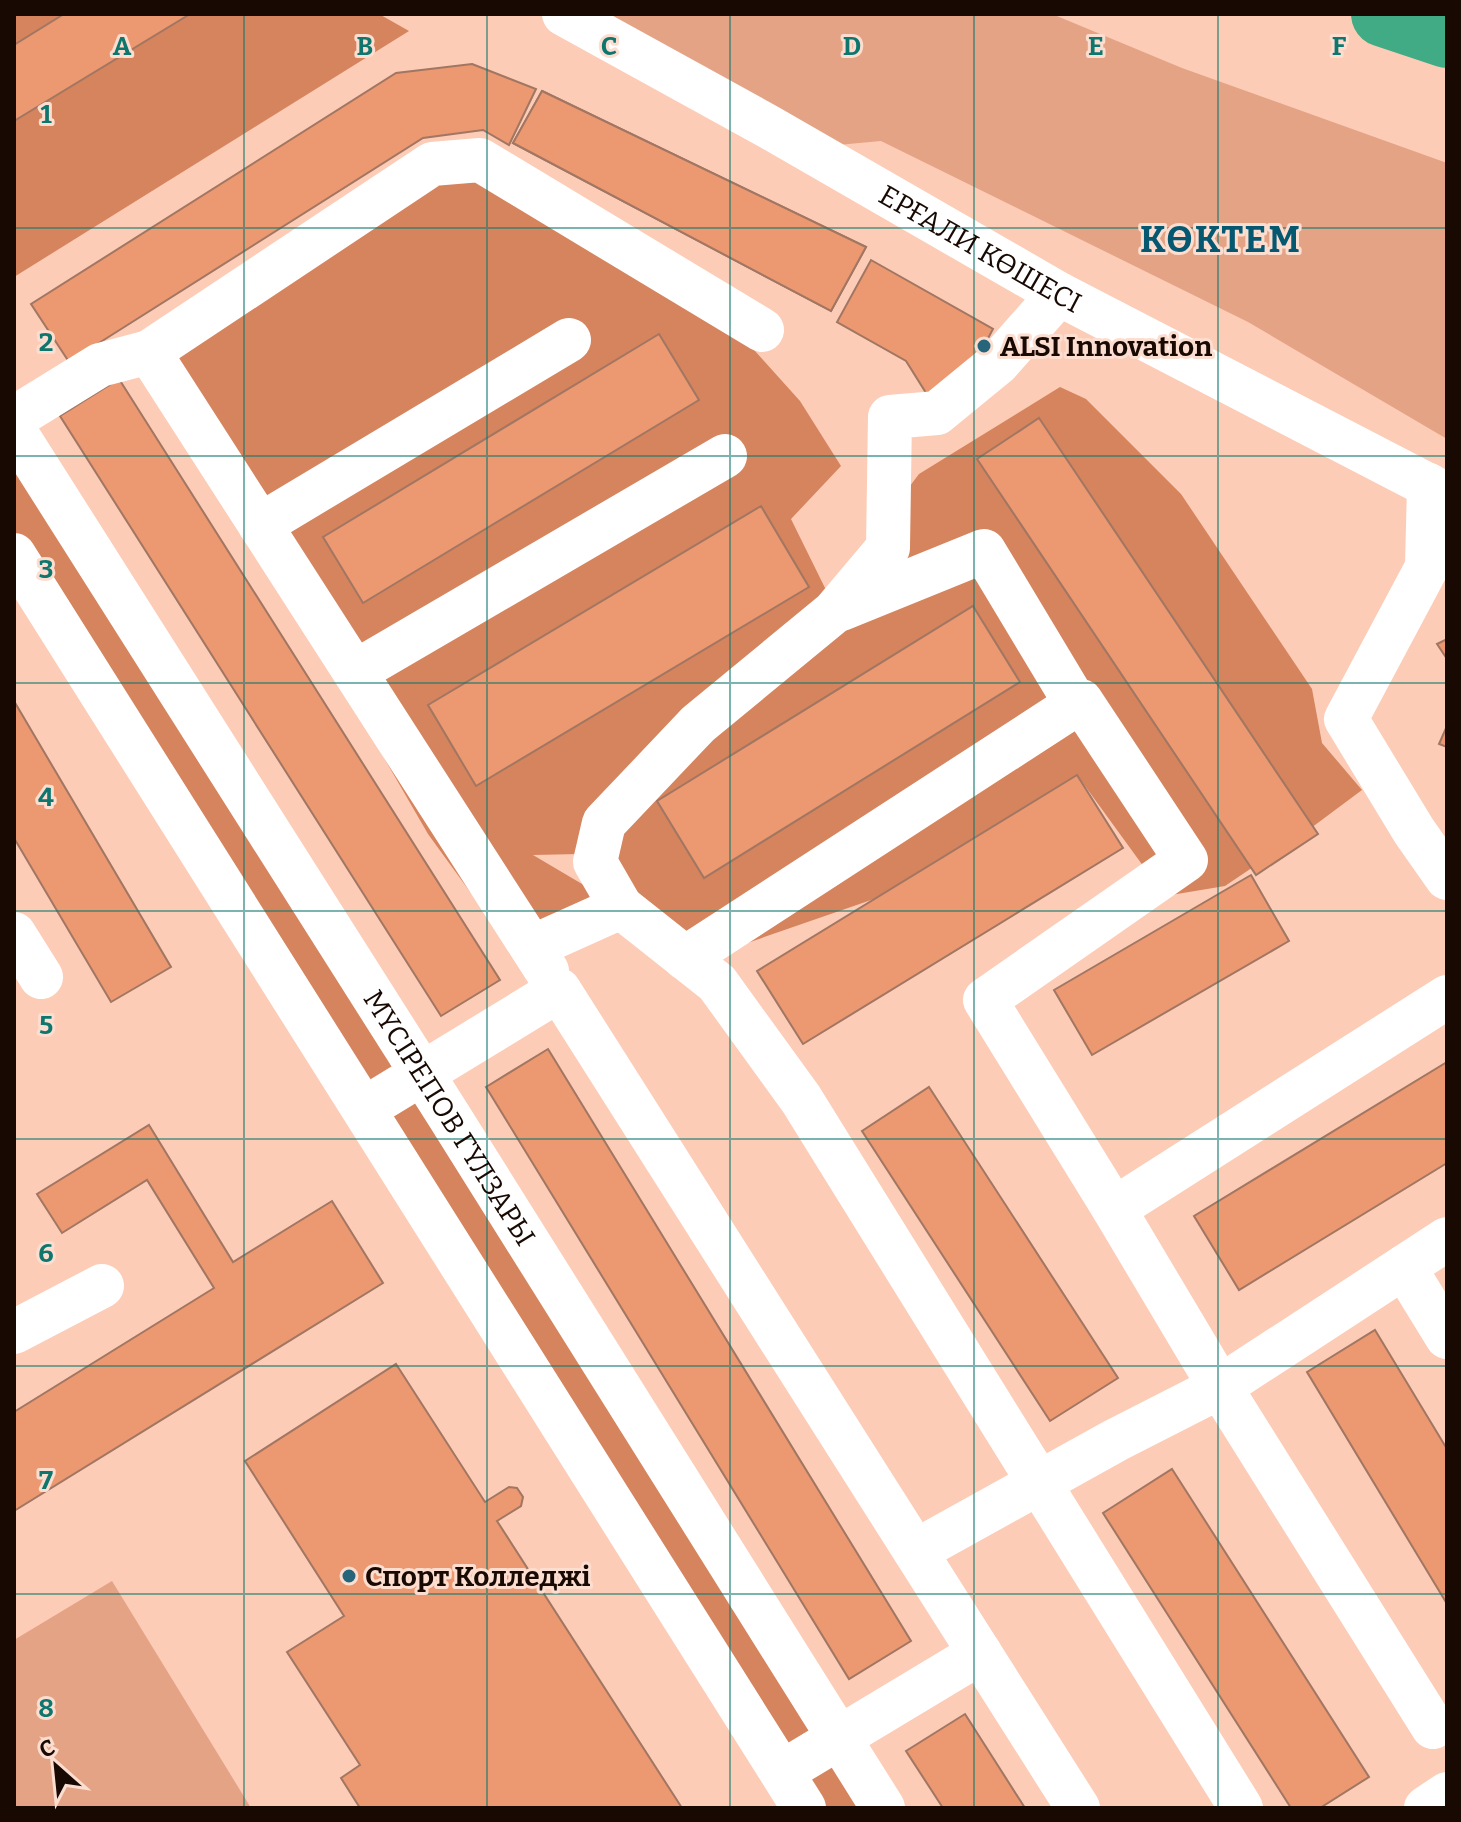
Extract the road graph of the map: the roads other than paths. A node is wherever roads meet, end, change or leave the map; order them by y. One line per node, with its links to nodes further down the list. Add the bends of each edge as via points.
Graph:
1 (564, 14): 2 (street, ЕРҒАЛИ КӨШЕСІ)
2 (1059, 294): 9 (street, ЕРҒАЛИ КӨШЕСІ); 12 (street, via 998,363 937,413 890,417 888,548)
3 (762, 330): 5 (street, via 480,160 432,164)
4 (569, 340): 10 (street)
5 (149, 352): 6 (street, via 100,365); 10 (street)
6 (14, 418)
7 (14, 430): 23 (street, МҮСІРЕПОВ ГҮЛЗАРЫ)
8 (725, 456): 13 (street)
9 (1438, 490): 15 (street, via 1427,567 1346,719)
10 (260, 525): 13 (street)
11 (14, 555): 24 (street)
12 (834, 612): 14 (street, via 984,551); 16 (street, via 698,724 604,823 595,862)
13 (355, 672): 18 (street)
14 (1076, 704): 19 (street); 25 (street, via 1081,701 1186,860 985,1000)
15 (1447, 878)
16 (621, 907): 18 (street); 19 (street)
17 (14, 934): 20 (street)
18 (532, 947): 21 (street)
19 (685, 958): 35 (street, via 717,983 801,1099)
20 (41, 977)
21 (559, 990): 23 (street); 37 (street)
22 (1447, 997): 25 (street)
23 (422, 1074): 24 (street); 26 (street, МҮСІРЕПОВ ГҮЛЗАРЫ)
24 (364, 1109): 28 (street)
25 (1114, 1209): 33 (street)
26 (521, 1231): 28 (street); 34 (street, МҮСІРЕПОВ ГҮЛЗАРЫ)
27 (1447, 1239): 29 (street)
28 (464, 1267): 36 (street)
29 (1404, 1267): 32 (street); 33 (street)
30 (102, 1286): 31 (street)
31 (14, 1332)
32 (1447, 1337)
33 (1220, 1387): 35 (street); 39 (street)
34 (676, 1477): 36 (street); 40 (street, МҮСІРЕПОВ ГҮЛЗАРЫ)
35 (1040, 1483): 37 (street); 46 (street)
36 (619, 1514): 41 (street)
37 (916, 1551): 38 (street)
38 (980, 1653): 40 (street); 45 (street)
39 (1433, 1727)
40 (839, 1738): 41 (street); 44 (street, МҮСІРЕПОВ ГҮЛЗАРЫ)
41 (782, 1772): 43 (street)
42 (1447, 1794): 47 (street)
43 (804, 1808)
44 (883, 1808)
45 (1078, 1808)
46 (1241, 1808)
47 (1426, 1808)

